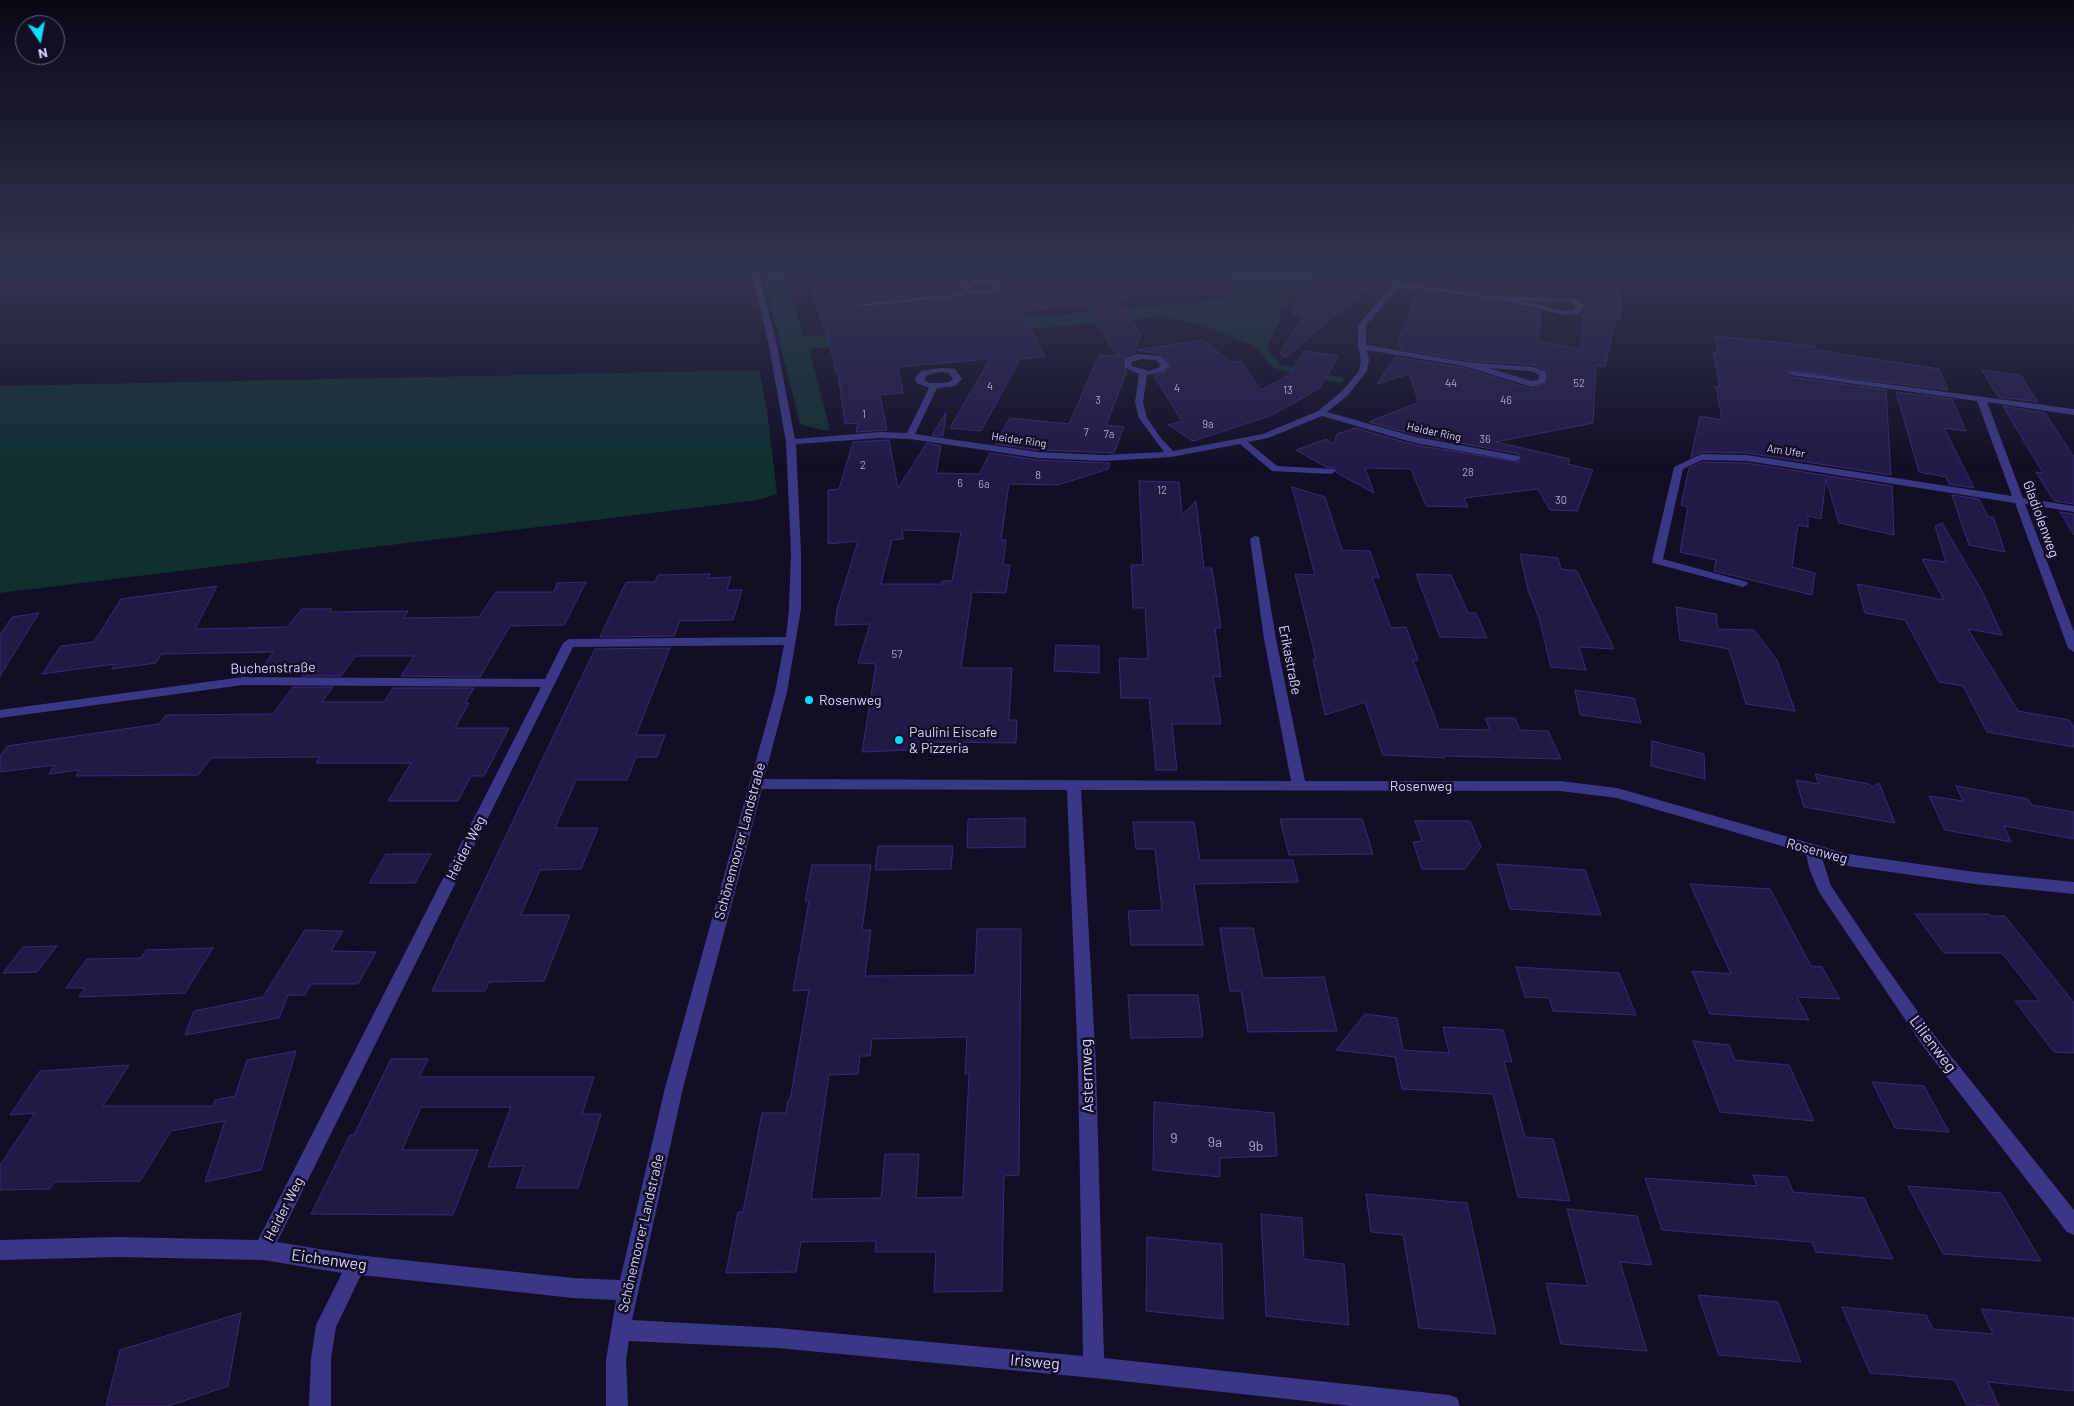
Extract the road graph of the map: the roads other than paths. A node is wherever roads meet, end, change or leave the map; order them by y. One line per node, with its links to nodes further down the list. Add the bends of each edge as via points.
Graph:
1 (771, 337): 12 (street, Schönemoorer Landstraße)
2 (1361, 337): 3 (street, Heider Ring)
3 (1362, 347): 4 (street); 10 (street, Heider Ring, via 1363,371 1344,394)
4 (1466, 364): 4 (street, via 1533,369 1544,374 1542,382 1532,384)
5 (1143, 372): 14 (street, via 1139,402 1143,418)
6 (1791, 373): 8 (street)
7 (934, 386): 11 (street)
8 (1980, 400): 9 (street); 17 (street, Gladiolenweg)
9 (2074, 412)
10 (1321, 413): 13 (street, Heider Ring, via 1285,430); 15 (street, Heider Ring, via 1415,440)
11 (910, 436): 12 (street, Heider Ring, via 880,435); 14 (street, Heider Ring, via 1071,458)
12 (791, 442): 21 (street, Schönemoorer Landstraße, via 796,553)
13 (1244, 442): 14 (street, Heider Ring); 16 (street, via 1275,468)
14 (1171, 454)
15 (1516, 458)
16 (1331, 471)
17 (2020, 500): 18 (street, Am Ufer); 20 (street, Am Ufer, via 1747,458 1701,457 1679,467 1657,561); 22 (street, Gladiolenweg)
18 (2074, 509)
19 (1255, 539): 27 (street, Erikastraße, via 1270,639)
20 (1743, 584)
21 (791, 640): 23 (street, Heider Weg, via 569,643); 25 (street, Schönemoorer Landstraße, via 781,692)
22 (2074, 648)
23 (549, 683): 24 (street, Buchenstraße, via 243,681); 32 (street, Heider Weg)
24 (0, 714)
25 (756, 784): 26 (street, Rosenweg); 34 (street, Schönemoorer Landstraße, via 674,1088)
26 (1074, 786): 27 (street, Rosenweg); 36 (street, Asternweg, via 1087,1066)
27 (1299, 786): 28 (street, Rosenweg, via 1560,786 1599,789)
28 (1813, 850): 29 (street, Rosenweg, via 1882,865); 30 (street, Lilienweg, via 1824,888 1880,972)
29 (2074, 888)
30 (2074, 1225)
31 (0, 1250): 32 (street, Eichenweg, via 117,1247)
32 (263, 1250): 33 (street, Eichenweg)
33 (356, 1265): 34 (street, Eichenweg, via 573,1288); 37 (street, via 326,1326 321,1358)
34 (628, 1290): 35 (street, Schönemoorer Landstraße)
35 (621, 1330): 36 (street, Irisweg, via 777,1338); 38 (street, Schönemoorer Landstraße, via 616,1360)
36 (1094, 1368): 39 (street, Irisweg)
37 (320, 1406)
38 (617, 1406)
39 (1449, 1406)

